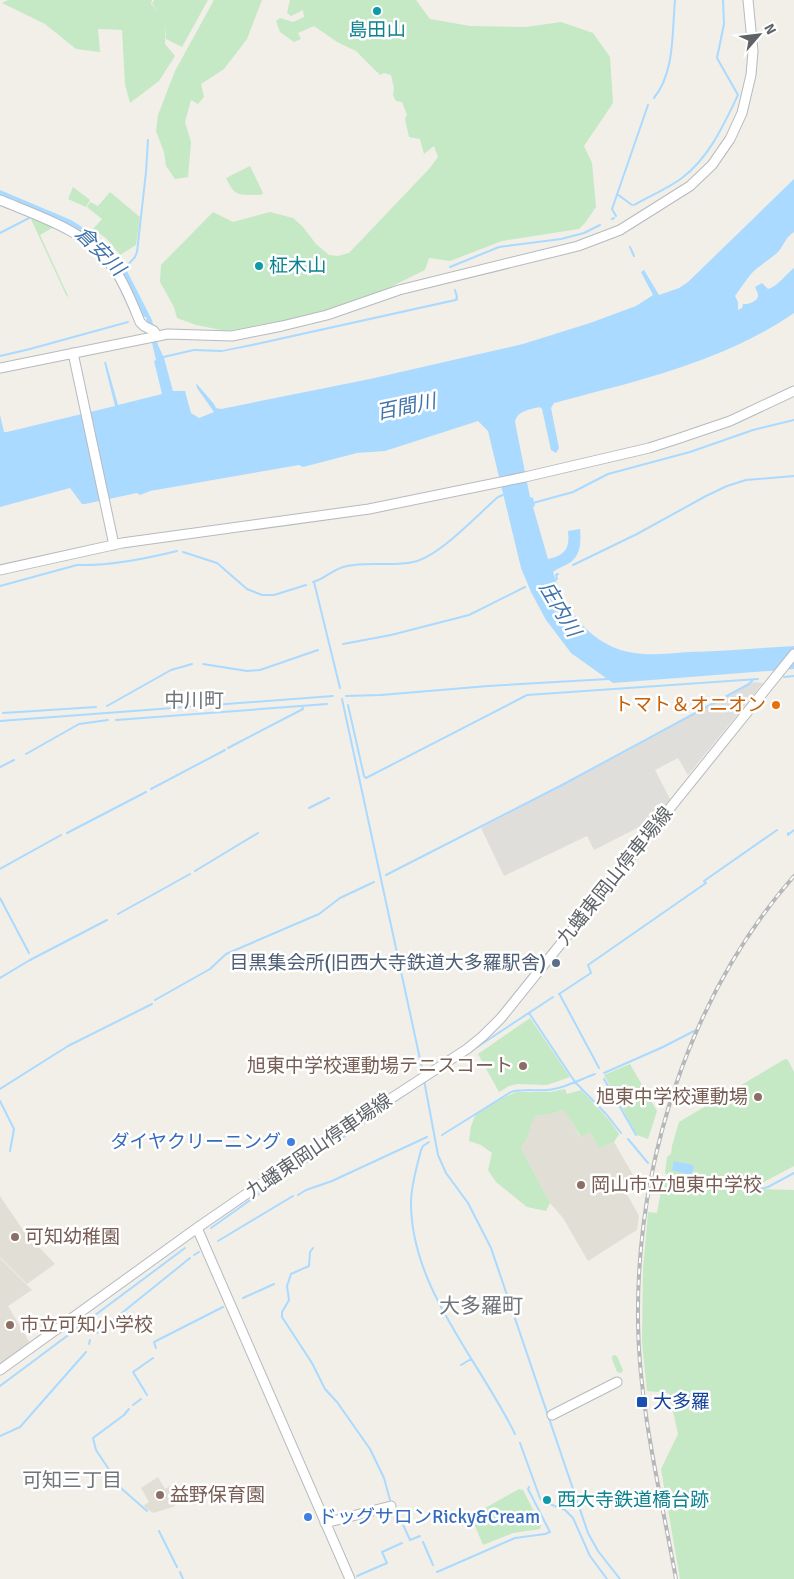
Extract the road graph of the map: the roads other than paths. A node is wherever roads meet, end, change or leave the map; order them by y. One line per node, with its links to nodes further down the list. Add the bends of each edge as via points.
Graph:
1 (748, 0): 3 (street, via 753,51 751,75 742,113 730,139 698,180 620,230 578,246 399,290 327,315 282,326 232,336 177,333)
2 (0, 200): 3 (street, via 50,220 92,244 115,270 140,322 154,330)
3 (157, 336): 4 (street)
4 (73, 358): 5 (street); 7 (street)
5 (0, 368)
6 (794, 391): 7 (street, via 730,421 678,440 526,477 369,509)
7 (114, 545): 8 (street)
8 (0, 570)
9 (794, 654): 10 (street, 九蟠東岡山停車場線, via 501,1018 475,1042)
10 (197, 1228): 11 (street, 九蟠東岡山停車場線); 15 (street)
11 (0, 1370)
12 (617, 1382): 13 (street)
13 (552, 1415)
14 (391, 1506): 15 (street)
15 (325, 1523): 16 (street)
16 (350, 1579)

